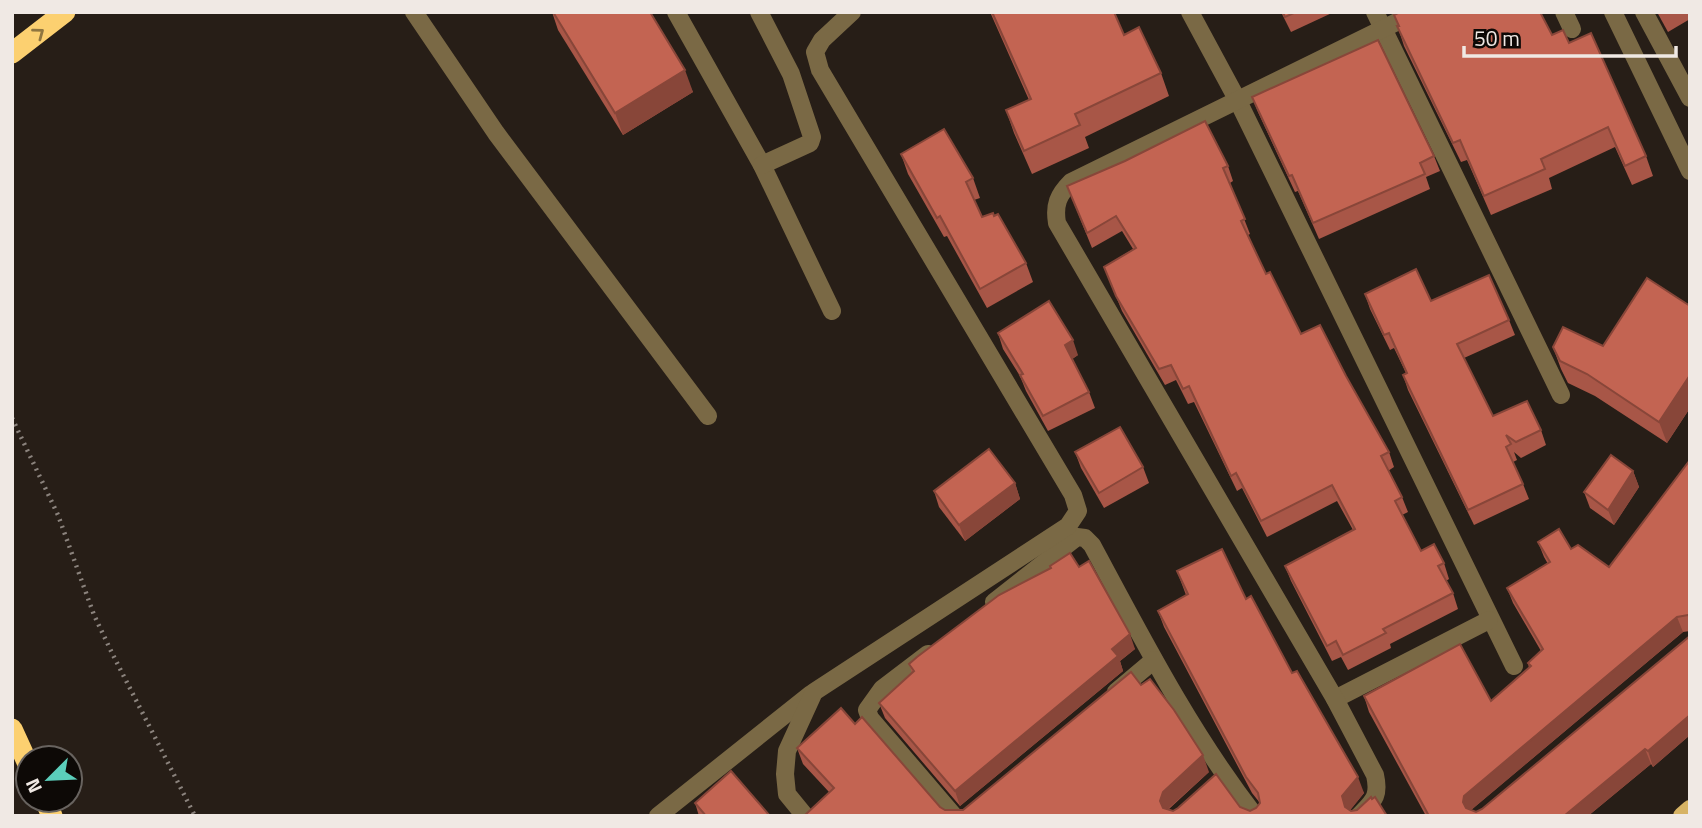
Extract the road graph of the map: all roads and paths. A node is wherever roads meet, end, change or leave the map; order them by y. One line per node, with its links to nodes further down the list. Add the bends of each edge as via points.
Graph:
1 (65, 12): 11 (highway, one-way to 1)
2 (414, 12): 18 (street, via 496,133)
3 (676, 12): 14 (street)
4 (759, 12): 14 (street, via 791,74 813,138)
5 (852, 12): 25 (street, via 815,52 820,70 1073,495 1078,511 1068,526)
6 (1190, 12): 13 (street)
7 (1417, 12): 10 (street)
8 (1613, 12): 15 (street)
9 (1644, 12): 12 (street)
10 (1378, 20): 13 (street); 17 (street)
11 (12, 53)
12 (1690, 99)
13 (1238, 101): 21 (street); 26 (street, via 1071,182 1057,200 1057,223)
14 (762, 165): 16 (street)
15 (1690, 171)
16 (832, 311)
17 (1561, 395)
18 (708, 416)
19 (12, 418): 29 (path, via 54,505 94,615)
20 (980, 613): 23 (street, via 1077,537 1085,538)
21 (1489, 620): 24 (street); 26 (street)
22 (937, 647): 32 (street, via 883,689 867,710)
23 (1154, 660): 27 (street); 33 (street, via 1218,779)
24 (1514, 666)
25 (814, 692): 30 (street); 31 (street, via 787,751 785,774 787,794)
26 (1335, 699): 34 (street, via 1378,788 1375,799)
27 (1102, 704)
28 (1690, 809): 35 (main road)
29 (195, 816)
30 (658, 816)
31 (805, 816)
32 (954, 816)
33 (1255, 816)
34 (1359, 816)
35 (1682, 816)

